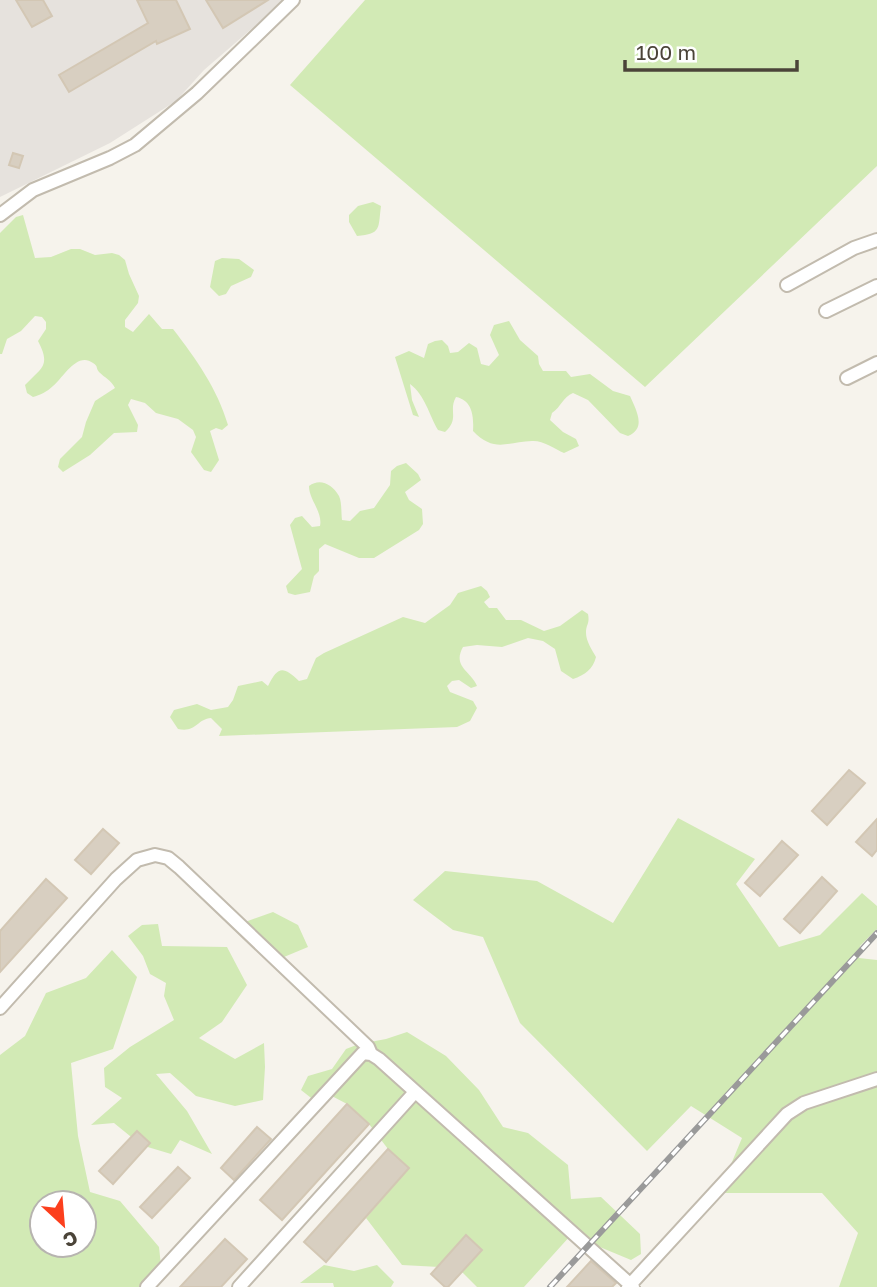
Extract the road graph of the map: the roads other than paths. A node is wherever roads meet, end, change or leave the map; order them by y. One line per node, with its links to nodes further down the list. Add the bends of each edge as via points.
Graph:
1 (293, 0): 2 (street, via 197,93 135,145 33,190)
2 (0, 215)
3 (877, 240): 4 (street)
4 (787, 285)
5 (877, 286): 6 (street)
6 (826, 311)
7 (877, 363): 8 (street)
8 (847, 378)
9 (0, 1008): 10 (street, via 116,879 137,860 155,855 179,867)
10 (371, 1054): 12 (street); 14 (street, via 363,1053 352,1063)
11 (877, 1079): 13 (street, via 804,1102 787,1114)
12 (415, 1092): 13 (street); 15 (street)
13 (630, 1286)
14 (147, 1287)
15 (240, 1287)

